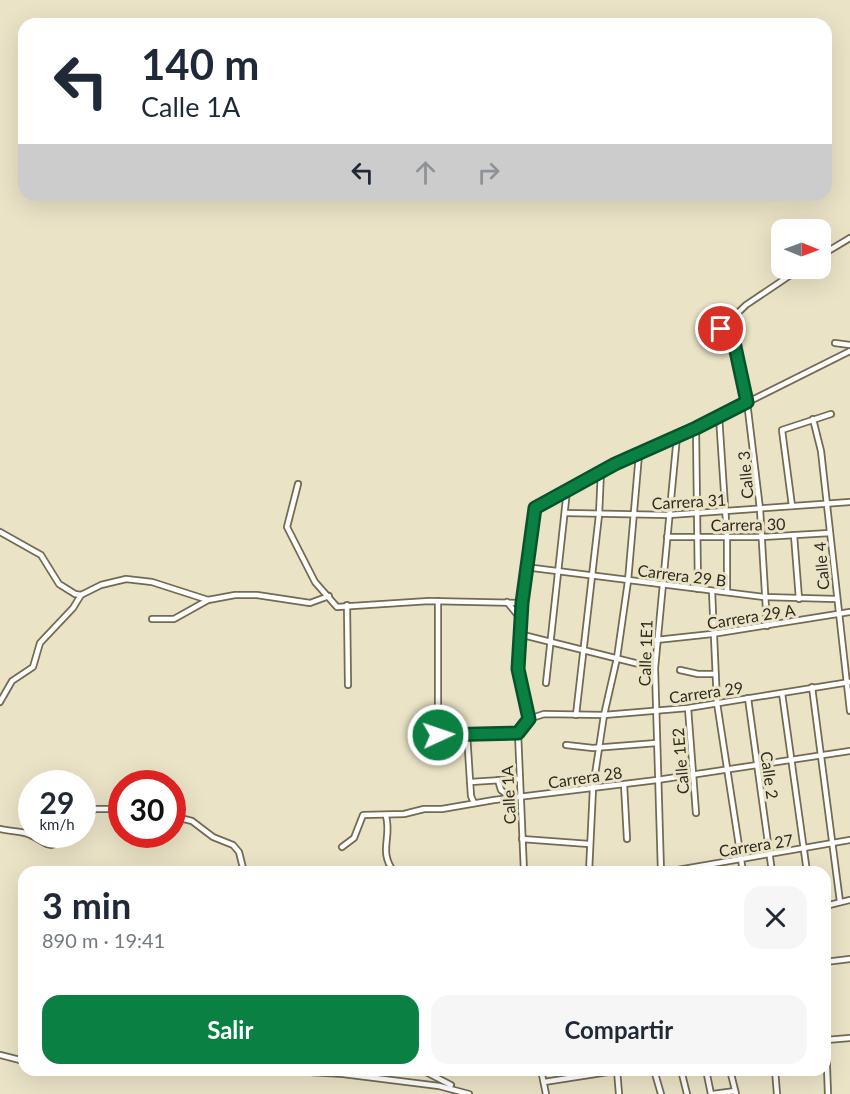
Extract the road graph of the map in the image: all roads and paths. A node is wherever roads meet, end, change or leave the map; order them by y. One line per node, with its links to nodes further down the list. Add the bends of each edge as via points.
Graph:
1 (850, 238): 2 (street)
2 (831, 249)
3 (785, 279): 7 (street, Calle 3, via 746,305 721,329 734,342)
4 (835, 343): 5 (street)
5 (850, 345)
6 (850, 351): 7 (street)
7 (747, 402): 9 (street); 20 (street, Calle 3)
8 (831, 414): 10 (street)
9 (719, 416): 11 (street); 21 (street)
10 (813, 419): 18 (street, Calle 4, via 821,451); 19 (street, via 783,429)
11 (696, 428): 12 (street); 23 (street)
12 (677, 436): 13 (street); 25 (street, Calle 1E1)
13 (639, 454): 14 (street); 26 (street)
14 (602, 471): 16 (street); 24 (street)
15 (298, 484): 43 (street, via 287,527 311,576)
16 (567, 490): 22 (street); 34 (street, via 535,507)
17 (850, 502): 18 (street, Carrera 31)
18 (826, 504): 19 (street, Carrera 31); 28 (street, Calle 4)
19 (792, 506): 20 (street, Carrera 31)
20 (760, 509): 21 (street, Carrera 31); 33 (street, Calle 3)
21 (726, 512): 23 (street, Carrera 31); 32 (street)
22 (566, 513): 24 (street, Carrera 31); 35 (street)
23 (698, 513): 25 (street, Carrera 31); 31 (street)
24 (599, 514): 26 (street, Carrera 31); 36 (street)
25 (669, 515): 26 (street, Carrera 31); 30 (street, Calle 1E1)
26 (634, 516): 37 (street)
27 (0, 532): 42 (street, via 42,555 59,584 69,592)
28 (830, 533): 29 (street, Carrera 30); 46 (street, Calle 4)
29 (794, 536): 33 (street, Carrera 30); 45 (street)
30 (667, 537): 31 (street, Carrera 30); 38 (street, Calle 1E1)
31 (699, 537): 32 (street, Carrera 30); 39 (street)
32 (727, 537): 33 (street, Carrera 30); 41 (street)
33 (761, 537): 44 (street, Calle 3)
34 (525, 567): 35 (street, Carrera 29 B); 50 (street)
35 (559, 571): 36 (street, Carrera 29 B); 60 (street)
36 (591, 576): 37 (street, Carrera 29 B); 61 (street)
37 (628, 581): 38 (street, Carrera 29 B); 62 (street)
38 (661, 585): 39 (street, Carrera 29 B); 59 (street, Calle 1E1)
39 (698, 589): 40 (street, Carrera 29 B)
40 (712, 591): 41 (street, Carrera 29 B); 58 (street)
41 (727, 592): 44 (street, Carrera 29 B)
42 (81, 594): 47 (street, via 126,579 152,582); 72 (street, via 40,643 30,670 12,681)
43 (329, 596): 47 (street, via 310,603 257,595); 51 (street, via 337,607)
44 (764, 597): 45 (street, Carrera 29 B); 56 (street, Calle 3)
45 (799, 599): 46 (street, Carrera 29 B)
46 (836, 599): 53 (street, Calle 4)
47 (208, 600): 55 (street, via 174,619)
48 (438, 601): 49 (street); 51 (street); 81 (street, via 438,735)
49 (507, 602): 50 (street); 54 (street)
50 (522, 603): 54 (street)
51 (347, 605): 68 (street)
52 (850, 612): 53 (street, Carrera 29 A)
53 (838, 613): 56 (street, Carrera 29 A); 66 (street, Calle 4)
54 (520, 618): 57 (street)
55 (152, 619)
56 (767, 626): 58 (street, Carrera 29 A)
57 (519, 634): 60 (street); 79 (street, via 518,669)
58 (712, 634): 59 (street, Carrera 29 A); 65 (street)
59 (656, 640): 63 (street, Calle 1E1)
60 (551, 642): 61 (street); 67 (street)
61 (584, 651): 62 (street); 77 (street)
62 (617, 658): 63 (street); 78 (street)
63 (655, 668): 75 (street, Calle 1E1)
64 (680, 670): 65 (street)
65 (715, 674): 73 (street)
66 (849, 682): 69 (street, Carrera 29); 76 (street, Calle 4)
67 (546, 684)
68 (348, 685)
69 (812, 687): 70 (street, Carrera 29); 86 (street)
70 (782, 693): 71 (street, Carrera 29); 87 (street)
71 (748, 698): 73 (street, Carrera 29); 88 (street, Calle 2)
72 (0, 702)
73 (717, 703): 74 (street, Carrera 29); 89 (street)
74 (688, 708): 75 (street, Carrera 29); 90 (street, Calle 1E2)
75 (656, 711): 78 (street, Carrera 29); 82 (street, Calle 1E1)
76 (850, 711)
77 (576, 715): 78 (street, Carrera 29); 79 (street, Carrera 29, via 544,714)
78 (604, 715): 84 (street)
79 (529, 719): 80 (street)
80 (518, 733): 81 (street); 91 (street, Calle 1A)
81 (467, 734): 94 (street)
82 (657, 743): 84 (street); 93 (street, Calle 1E1)
83 (566, 745): 84 (street)
84 (600, 747): 96 (street)
85 (850, 751): 86 (street, Carrera 28)
86 (822, 755): 87 (street, Carrera 28); 108 (street)
87 (789, 760): 88 (street, Carrera 28); 111 (street)
88 (757, 765): 89 (street, Carrera 28); 112 (street, Calle 2)
89 (725, 770): 90 (street, Carrera 28); 113 (street)
90 (694, 774): 93 (street, Carrera 28); 100 (street, Calle 1E2)
91 (518, 779): 92 (street); 98 (street, Calle 1A)
92 (498, 780): 94 (street); 97 (street, via 501,790)
93 (657, 780): 95 (street, Carrera 28); 118 (street, Calle 1E1)
94 (470, 782): 99 (street)
95 (624, 784): 96 (street, Carrera 28); 106 (street)
96 (593, 788): 98 (street, Carrera 28); 109 (street)
97 (510, 798): 98 (street, Carrera 28); 99 (street, Carrera 28)
98 (519, 798): 105 (street, Calle 1A)
99 (474, 803): 101 (street, Carrera 28)
100 (696, 813)
101 (386, 816): 110 (street, Carrera 28, via 361,816 354,838); 115 (street, via 385,854)
102 (186, 820): 114 (street, via 236,847)
103 (0, 829): 104 (street)
104 (18, 832)
105 (522, 839): 109 (street); 116 (street, Calle 1A)
106 (627, 839)
107 (850, 840): 108 (street, Carrera 27)
108 (833, 843): 111 (street, Carrera 27); 124 (street)
109 (589, 844): 117 (street)
110 (342, 848)
111 (803, 850): 112 (street, Carrera 27); 122 (street)
112 (770, 855): 113 (street, Carrera 27); 121 (street, Calle 2)
113 (741, 860): 119 (street, Carrera 27); 120 (street)
114 (242, 866)
115 (391, 866)
116 (524, 866)
117 (589, 866)
118 (661, 866)
119 (707, 866)
120 (742, 866)
121 (771, 866)
122 (806, 866)
123 (850, 900): 124 (street)
124 (840, 902): 125 (street)
125 (831, 904)
126 (850, 959): 127 (street)
127 (831, 961)
128 (850, 1038): 129 (street)
129 (831, 1040)
130 (0, 1055): 131 (street)
131 (18, 1060)
132 (343, 1076): 144 (street)
133 (433, 1076): 146 (street)
134 (542, 1076): 145 (street)
135 (581, 1076): 145 (street)
136 (618, 1076): 150 (street)
137 (656, 1076): 151 (street)
138 (682, 1076): 152 (street)
139 (708, 1076): 153 (street)
140 (732, 1076): 147 (street)
141 (776, 1076): 154 (street)
142 (827, 1076): 155 (street)
143 (452, 1077): 146 (street)
144 (365, 1078): 146 (street)
145 (544, 1082): 149 (street)
146 (452, 1087): 148 (street)
147 (736, 1092): 153 (street)
148 (469, 1094)
149 (546, 1094)
150 (619, 1094)
151 (661, 1094)
152 (687, 1094)
153 (712, 1094)
154 (777, 1094)
155 (828, 1094)

